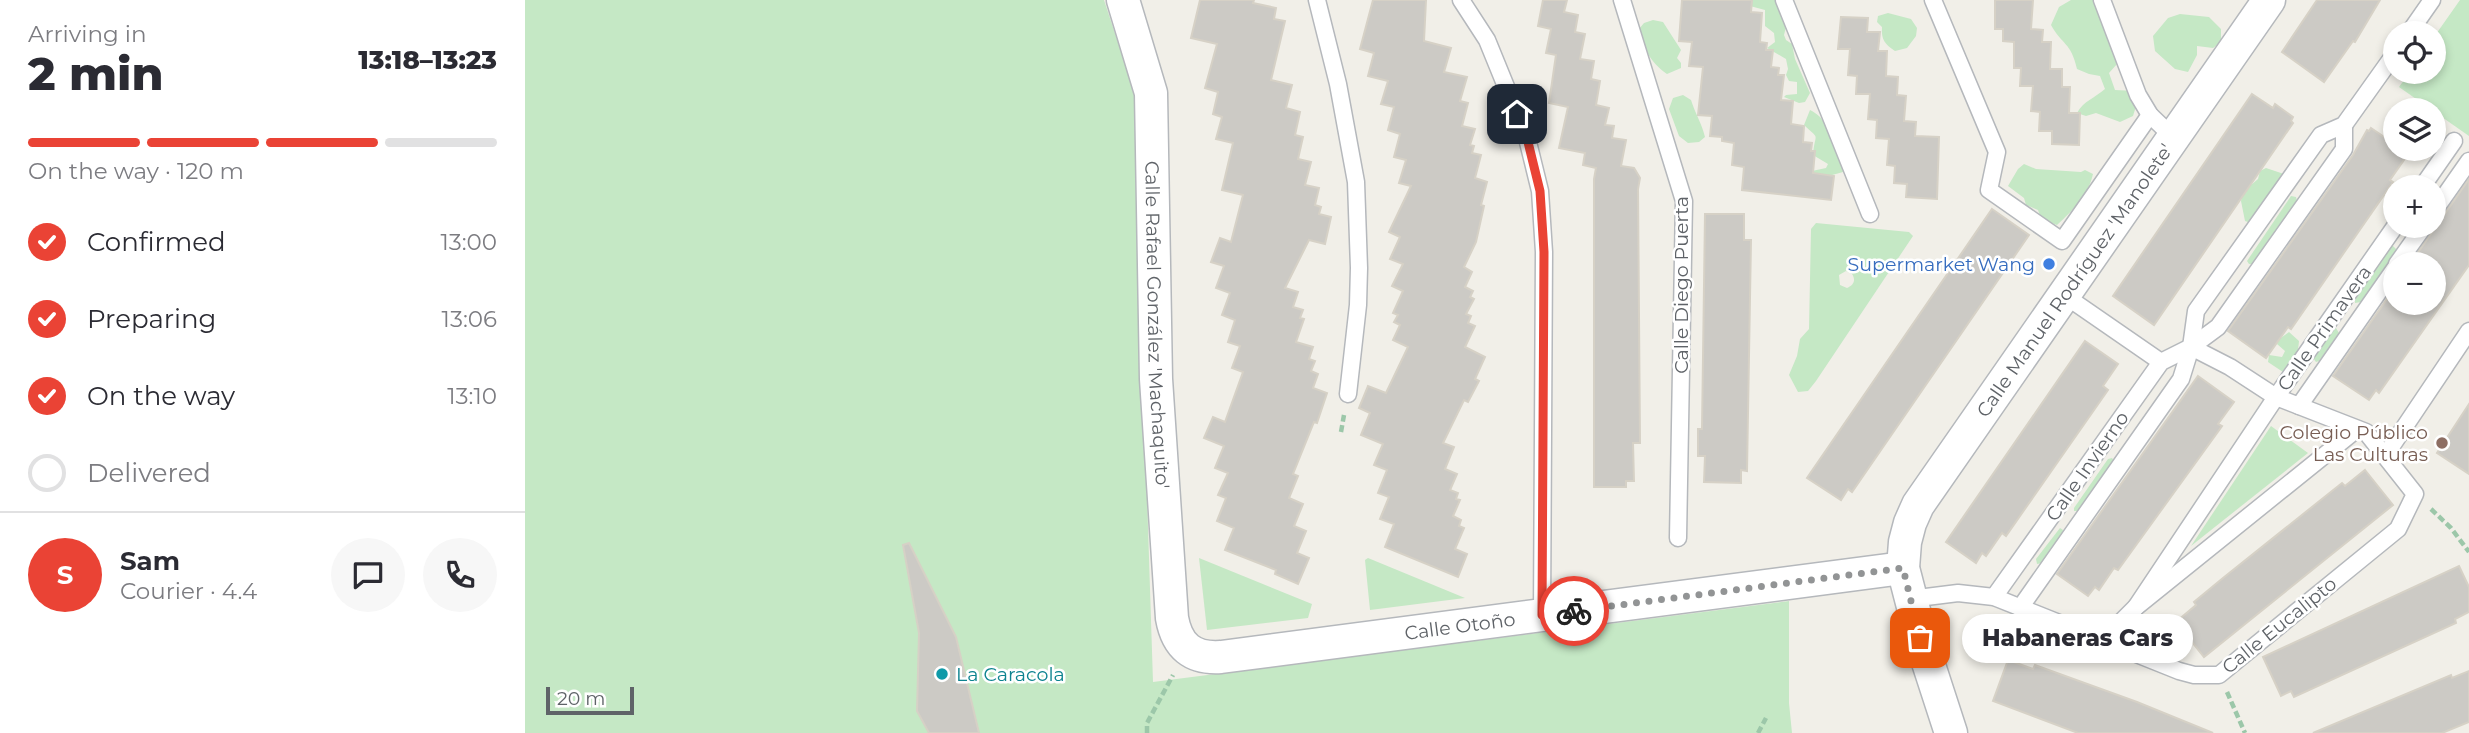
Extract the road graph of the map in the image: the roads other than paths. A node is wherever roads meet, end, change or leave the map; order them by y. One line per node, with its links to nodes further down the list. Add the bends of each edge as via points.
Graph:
1 (1123, 0): 39 (street, Calle Rafael González 'Machaquito', via 1151,93 1156,379 1172,618 1174,631)
2 (1317, 0): 26 (lane, via 1356,182 1358,305)
3 (1461, 0): 37 (lane, via 1486,40 1527,138 1540,191 1544,252)
4 (1622, 0): 31 (lane, Calle Diego Puerta, via 1684,201)
5 (1784, 0): 19 (lane)
6 (1933, 0): 12 (lane, via 1997,152 1989,190 2063,241)
7 (2102, 0): 12 (lane)
8 (2432, 0): 10 (lane)
9 (2263, 3): 14 (street, Calle Manuel Rodríguez 'Manolete')
10 (2417, 21)
11 (2383, 70): 13 (lane, Calle Invierno)
12 (2150, 115): 14 (lane)
13 (2344, 125): 24 (lane, Calle Invierno, via 2344,149 2218,327); 24 (lane, Calle Invierno, via 2321,135 2196,311)
14 (2173, 137): 22 (street, Calle Manuel Rodríguez 'Manolete')
15 (2454, 141): 17 (lane)
16 (2469, 161): 18 (lane)
17 (2430, 175)
18 (2446, 194)
19 (1870, 214)
20 (2387, 238): 27 (lane, Calle Primavera)
21 (2383, 285): 28 (lane, Calle Primavera)
22 (2064, 295): 25 (lane); 32 (street, Calle Manuel Rodríguez 'Manolete', via 1919,505 1905,542)
23 (2469, 331): 30 (lane)
24 (2191, 347): 25 (lane, Calle Invierno); 27 (lane); 36 (lane, Calle Invierno, via 2181,380)
25 (2161, 362): 33 (lane, Calle Invierno)
26 (1348, 394)
27 (2276, 397): 28 (lane); 35 (lane, Calle Primavera)
28 (2299, 406): 29 (lane)
29 (2357, 429): 30 (lane, via 2367,432); 35 (lane)
30 (2385, 456): 38 (lane, Calle Eucalipto, via 2415,494 2398,530 2219,675 2193,676)
31 (1678, 538)
32 (1903, 568): 34 (street, Calle Manuel Rodríguez 'Manolete'); 37 (street, Calle Otoño)
33 (1994, 597): 34 (lane, Calle Eucalipto, via 1958,593); 36 (lane, Calle Eucalipto)
34 (1909, 599): 40 (street, Calle Manuel Rodríguez 'Manolete')
35 (2136, 607): 38 (lane)
36 (2020, 608): 38 (lane, Calle Eucalipto)
37 (1542, 615): 39 (street, Calle Otoño, via 1220,657 1197,656)
38 (2102, 641)
39 (1186, 649)
40 (1951, 733)

